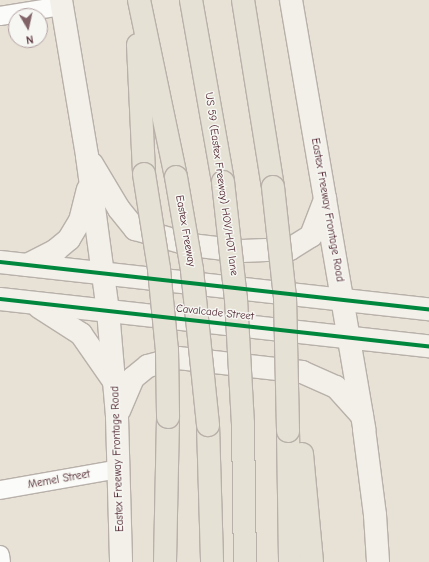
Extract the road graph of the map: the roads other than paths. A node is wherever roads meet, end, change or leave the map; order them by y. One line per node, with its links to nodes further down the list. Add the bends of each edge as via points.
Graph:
1 (136, 0): 30 (highway, bridge, via 144,174 159,269 167,350)
2 (140, 0): 31 (highway, Eastex Freeway, bridge, via 192,270 208,425)
3 (191, 0): 32 (highway, US 59 (Eastex Freeway) HOV/HOT lane, bridge, via 223,182 236,298 243,424)
4 (243, 0): 24 (highway, bridge, via 273,187)
5 (291, 0): 10 (main road, Eastex Freeway Frontage Road)
6 (62, 3): 7 (street); 8 (main road, Eastex Freeway Frontage Road)
7 (0, 16)
8 (87, 156): 9 (main road, Eastex Freeway Frontage Road); 10 (main road, via 119,209 135,229 191,245 242,251 290,249 311,236)
9 (91, 182): 12 (main road, via 80,221 69,239 56,250); 13 (main road, Eastex Freeway Frontage Road)
10 (325, 199): 15 (main road, Eastex Freeway Frontage Road)
11 (0, 262): 12 (main road)
12 (27, 265): 13 (main road)
13 (103, 274): 15 (main road); 18 (main road, Eastex Freeway Frontage Road)
14 (0, 299): 16 (main road, Cavalcade Street)
15 (342, 300): 17 (main road); 19 (main road, Eastex Freeway Frontage Road)
16 (31, 302): 18 (main road, Cavalcade Street); 21 (main road, via 82,334)
17 (429, 309)
18 (108, 311): 19 (main road, Cavalcade Street); 21 (main road, Eastex Freeway Frontage Road)
19 (348, 337): 20 (main road, Cavalcade Street); 22 (main road, Eastex Freeway Frontage Road)
20 (429, 346)
21 (115, 384): 23 (main road, Eastex Freeway Frontage Road)
22 (362, 416): 23 (main road, via 336,387 302,372 178,358 148,366 133,378); 35 (main road, Eastex Freeway Frontage Road, via 373,493)
23 (117, 417): 25 (main road, Eastex Freeway Frontage Road)
24 (294, 433): 33 (highway); 34 (highway)
25 (119, 469): 26 (street, Memel Street); 29 (main road, Eastex Freeway Frontage Road)
26 (0, 490)
27 (0, 555): 28 (street)
28 (1, 562)
29 (120, 562)
30 (166, 562)
31 (212, 562)
32 (245, 562)
33 (290, 562)
34 (312, 562)
35 (378, 562)

